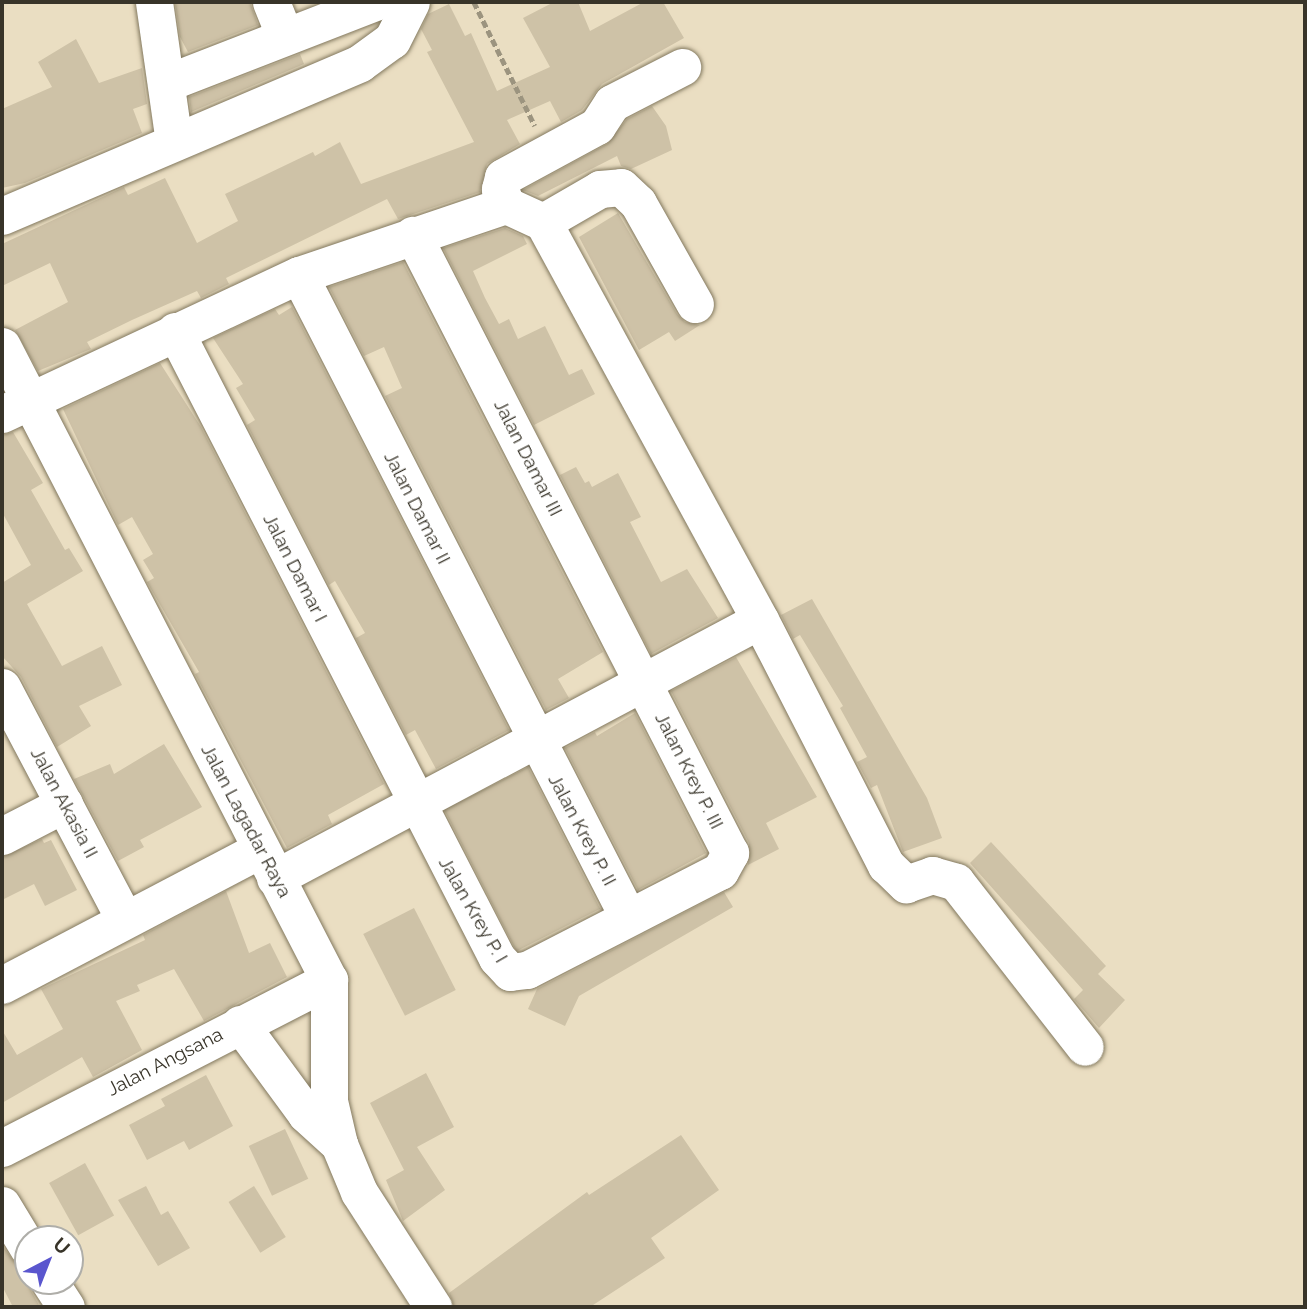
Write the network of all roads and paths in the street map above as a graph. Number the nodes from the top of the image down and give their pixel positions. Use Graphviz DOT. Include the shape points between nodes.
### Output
graph roads {
  1 [pos="154,2"];
  2 [pos="271,2"];
  3 [pos="375,2"];
  4 [pos="411,2"];
  5 [pos="474,2"];
  6 [pos="284,35"];
  7 [pos="682,67"];
  8 [pos="169,82"];
  9 [pos="174,142"];
  10 [pos="548,152"];
  11 [pos="506,205"];
  12 [pos="2,216"];
  13 [pos="543,222"];
  14 [pos="413,236"];
  15 [pos="299,275"];
  16 [pos="695,304"];
  17 [pos="175,331"];
  18 [pos="2,346"];
  19 [pos="16,407"];
  20 [pos="760,620"];
  21 [pos="642,680"];
  22 [pos="3,693"];
  23 [pos="535,742"];
  24 [pos="64,804"];
  25 [pos="416,806"];
  26 [pos="2,836"];
  27 [pos="267,864"];
  28 [pos="628,918"];
  29 [pos="125,920"];
  30 [pos="329,980"];
  31 [pos="2,985"];
  32 [pos="240,1024"];
  33 [pos="1085,1046"];
  34 [pos="339,1144"];
  35 [pos="2,1148"];
  36 [pos="432,1307"];
  1 -- 8 [label="street"];
  2 -- 6 [label="street"];
  3 -- 6 [label="street"];
  4 -- 9 [label="street" via="392,40 360,63"];
  5 -- 10 [label="path"];
  6 -- 8 [label="street"];
  7 -- 10 [label="street" via="612,103 597,126"];
  8 -- 9 [label="street"];
  9 -- 12 [label="street"];
  10 -- 11 [label="street" via="503,177 500,189"];
  11 -- 13 [label="street"];
  11 -- 14 [label="street"];
  13 -- 16 [label="street" via="600,189 621,187 638,203"];
  13 -- 20 [label="street"];
  14 -- 15 [label="street"];
  14 -- 21 [label="street, Jalan Damar III"];
  15 -- 17 [label="street"];
  15 -- 23 [label="street, Jalan Damar II"];
  17 -- 19 [label="street"];
  17 -- 25 [label="street, Jalan Damar I"];
  18 -- 19 [label="street, Jalan Lagadar Raya"];
  19 -- 27 [label="street, Jalan Lagadar Raya"];
  20 -- 21 [label="street"];
  20 -- 33 [label="street" via="892,874 906,884 942,874 956,882"];
  21 -- 23 [label="street"];
  21 -- 28 [label="street, Jalan Krey P. III" via="730,853 728,863"];
  22 -- 24 [label="street, Jalan Akasia II"];
  23 -- 25 [label="street"];
  23 -- 28 [label="street, Jalan Krey P. II"];
  24 -- 26 [label="street"];
  24 -- 29 [label="street, Jalan Akasia II"];
  25 -- 27 [label="street"];
  25 -- 28 [label="street, Jalan Krey P. I" via="496,958 510,972 527,970"];
  27 -- 29 [label="street"];
  27 -- 30 [label="street, Jalan Lagadar Raya"];
  29 -- 31 [label="street"];
  30 -- 32 [label="street, Jalan Angsana"];
  30 -- 34 [label="street, Jalan Lagadar Raya" via="329,1101"];
  32 -- 34 [label="street" via="306,1114"];
  32 -- 35 [label="street, Jalan Angsana"];
  34 -- 36 [label="street, Jalan Lagadar Raya" via="359,1192"];
}
